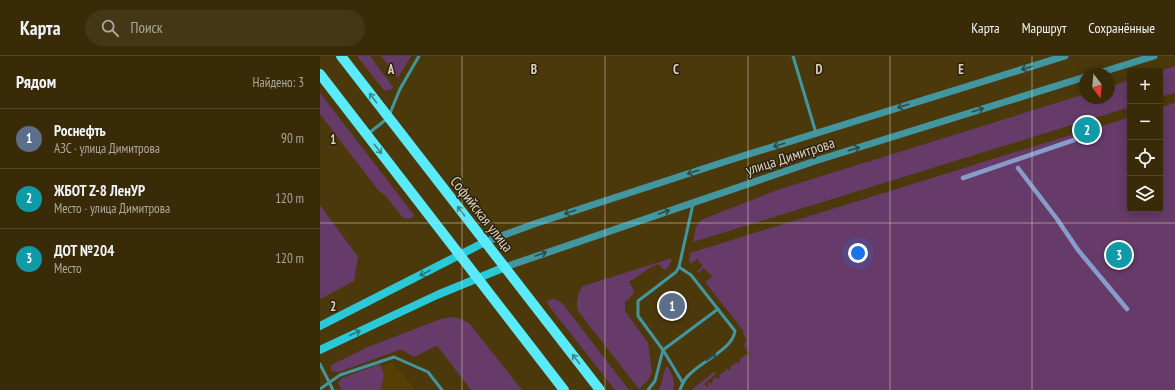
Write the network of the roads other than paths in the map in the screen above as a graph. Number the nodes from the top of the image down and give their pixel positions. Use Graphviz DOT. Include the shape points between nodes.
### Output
graph roads {
  1 [pos="341,56"];
  2 [pos="419,56"];
  3 [pos="793,56"];
  4 [pos="1065,56"];
  5 [pos="1154,56"];
  6 [pos="1115,68"];
  7 [pos="320,74"];
  8 [pos="1079,79"];
  9 [pos="388,118"];
  10 [pos="816,133"];
  11 [pos="367,134"];
  12 [pos="694,202"];
  13 [pos="485,242"];
  14 [pos="460,255"];
  15 [pos="504,267"];
  16 [pos="679,267"];
  17 [pos="478,278"];
  18 [pos="718,309"];
  19 [pos="320,326"];
  20 [pos="320,350"];
  21 [pos="663,350"];
  22 [pos="320,364"];
  23 [pos="329,382"];
  24 [pos="683,383"];
  25 [pos="320,390"];
  26 [pos="333,390"];
  27 [pos="442,390"];
  28 [pos="564,390"];
  29 [pos="600,390"];
  30 [pos="648,390"];
  31 [pos="680,390"];
  9 -- 1 [label="main road, Софийская улица, one-way"];
  2 -- 9 [label="lane" via="400,89"];
  3 -- 10 [label="lane"];
  4 -- 10 [label="street, улица Димитрова, one-way"];
  5 -- 6 [label="street"];
  7 -- 11 [label="main road"];
  12 -- 8 [label="street, улица Димитрова, one-way" via="815,161"];
  9 -- 11 [label="lane"];
  13 -- 9 [label="main road, Софийская улица, one-way"];
  10 -- 13 [label="street, улица Димитрова, one-way"];
  11 -- 14 [label="main road, one-way"];
  15 -- 12 [label="street, улица Димитрова, one-way"];
  12 -- 16 [label="lane"];
  13 -- 14 [label="main road"];
  13 -- 15 [label="main road, Софийская улица"];
  14 -- 17 [label="main road"];
  14 -- 19 [label="main road, one-way"];
  15 -- 17 [label="main road"];
  29 -- 15 [label="main road, Софийская улица, one-way"];
  16 -- 18 [label="lane" via="691,275"];
  16 -- 21 [label="lane" via="638,301 638,316"];
  20 -- 17 [label="main road, one-way"];
  17 -- 28 [label="main road"];
  18 -- 21 [label="lane"];
  24 -- 18 [label="lane, one-way" via="690,374 734,338 735,331"];
  21 -- 24 [label="lane"];
  21 -- 30 [label="lane" via="655,381"];
  22 -- 23 [label="lane"];
  23 -- 25 [label="lane"];
  23 -- 26 [label="lane"];
  23 -- 27 [label="lane" via="340,375 394,357 428,372"];
  24 -- 31 [label="lane"];
}
